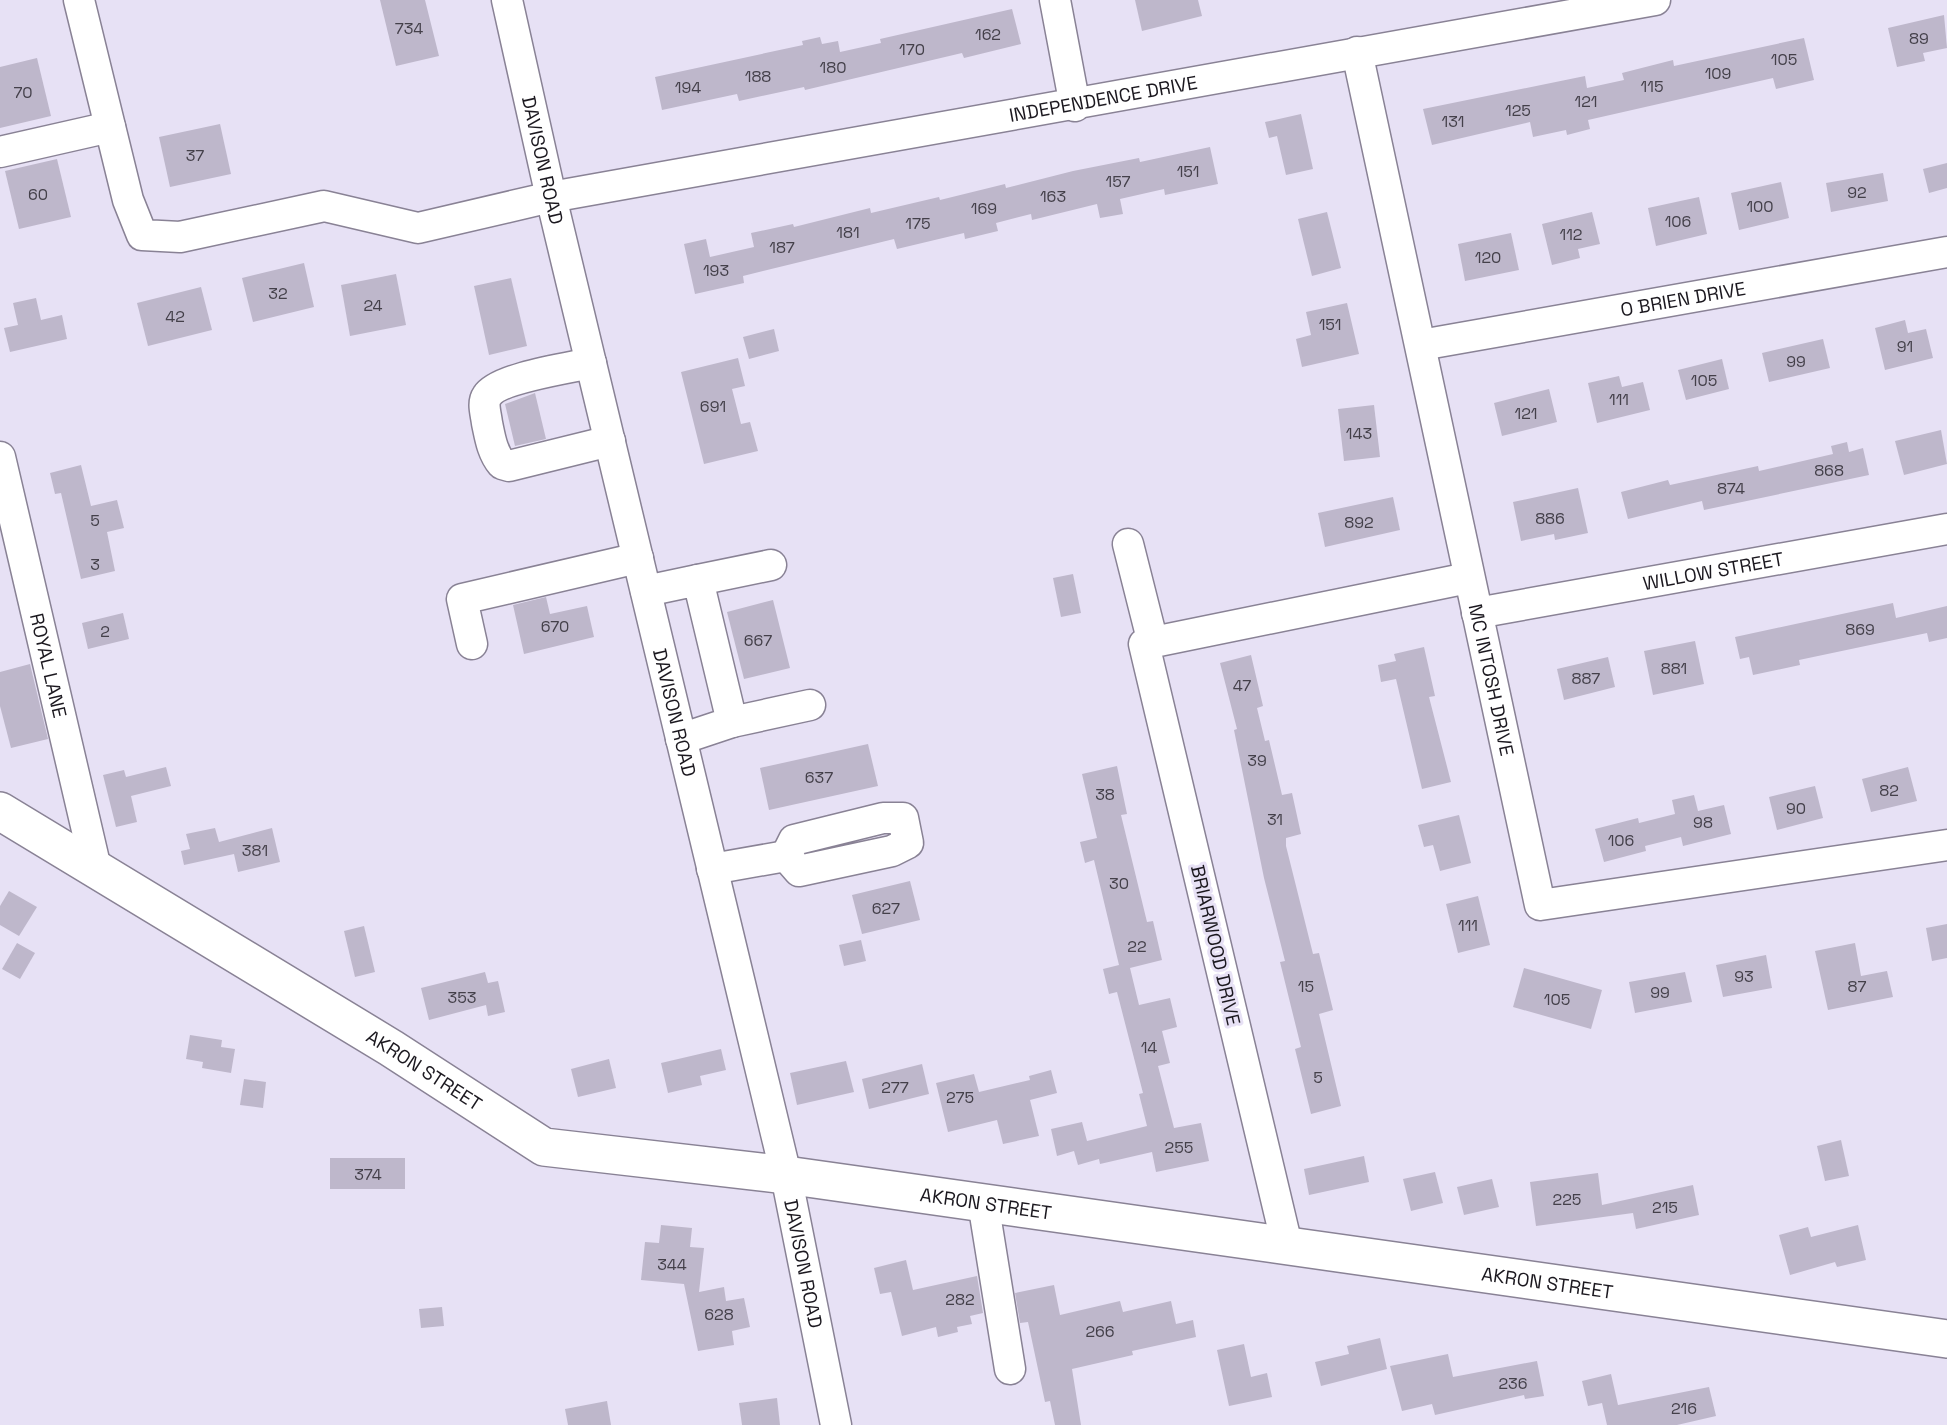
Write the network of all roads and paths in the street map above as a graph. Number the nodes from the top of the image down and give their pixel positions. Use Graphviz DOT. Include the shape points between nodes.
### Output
graph roads {
  1 [pos="79,0"];
  2 [pos="508,0"];
  3 [pos="1055,0"];
  4 [pos="1655,0"];
  5 [pos="1357,52"];
  6 [pos="1075,106"];
  7 [pos="110,127"];
  8 [pos="0,152"];
  9 [pos="551,197"];
  10 [pos="1947,252"];
  11 [pos="1420,345"];
  12 [pos="591,362"];
  13 [pos="610,441"];
  14 [pos="0,457"];
  15 [pos="1947,529"];
  16 [pos="1128,544"];
  17 [pos="638,558"];
  18 [pos="772,565"];
  19 [pos="1468,578"];
  20 [pos="698,580"];
  21 [pos="646,591"];
  22 [pos="1478,614"];
  23 [pos="472,644"];
  24 [pos="1148,644"];
  25 [pos="810,705"];
  26 [pos="732,722"];
  27 [pos="681,739"];
  28 [pos="0,811"];
  29 [pos="1947,845"];
  30 [pos="786,856"];
  31 [pos="712,869"];
  32 [pos="97,873"];
  33 [pos="786,1175"];
  34 [pos="983,1202"];
  35 [pos="1287,1245"];
  36 [pos="1947,1339"];
  37 [pos="1010,1369"];
  38 [pos="836,1425"];
  1 -- 7 [label="street"];
  2 -- 9 [label="street, DAVISON ROAD"];
  3 -- 6 [label="street"];
  4 -- 5 [label="street, INDEPENDENCE DRIVE"];
  5 -- 6 [label="street, INDEPENDENCE DRIVE"];
  5 -- 11 [label="street, MC INTOSH DRIVE"];
  6 -- 9 [label="street, INDEPENDENCE DRIVE"];
  7 -- 8 [label="street"];
  7 -- 9 [label="street, INDEPENDENCE DRIVE" via="142,235 180,237 324,206 418,228"];
  9 -- 12 [label="street, DAVISON ROAD"];
  10 -- 11 [label="street, O BRIEN DRIVE"];
  11 -- 19 [label="street, MC INTOSH DRIVE"];
  12 -- 13 [label="street, DAVISON ROAD"];
  12 -- 13 [label="street" via="509,382 489,392 485,399 491,439 497,458 509,466"];
  13 -- 17 [label="street, DAVISON ROAD"];
  14 -- 32 [label="street, ROYAL LANE"];
  15 -- 22 [label="street, WILLOW STREET"];
  16 -- 24 [label="street, BRIARWOOD DRIVE"];
  17 -- 21 [label="street, DAVISON ROAD"];
  17 -- 23 [label="street" via="462,599"];
  18 -- 20 [label="street"];
  19 -- 22 [label="street, MC INTOSH DRIVE"];
  19 -- 24 [label="street"];
  20 -- 21 [label="street"];
  20 -- 26 [label="street"];
  21 -- 27 [label="street, DAVISON ROAD"];
  22 -- 29 [label="street, MC INTOSH DRIVE" via="1539,905"];
  24 -- 35 [label="street, BRIARWOOD DRIVE"];
  25 -- 26 [label="street"];
  26 -- 27 [label="street"];
  27 -- 31 [label="street, DAVISON ROAD"];
  28 -- 32 [label="main road, AKRON STREET"];
  30 -- 31 [label="street"];
  31 -- 33 [label="street, DAVISON ROAD"];
  32 -- 33 [label="main road, AKRON STREET" via="391,1048 544,1147"];
  33 -- 34 [label="main road, AKRON STREET"];
  33 -- 38 [label="street, DAVISON ROAD"];
  34 -- 35 [label="main road, AKRON STREET"];
  34 -- 37 [label="street"];
  35 -- 36 [label="main road, AKRON STREET"];
}
